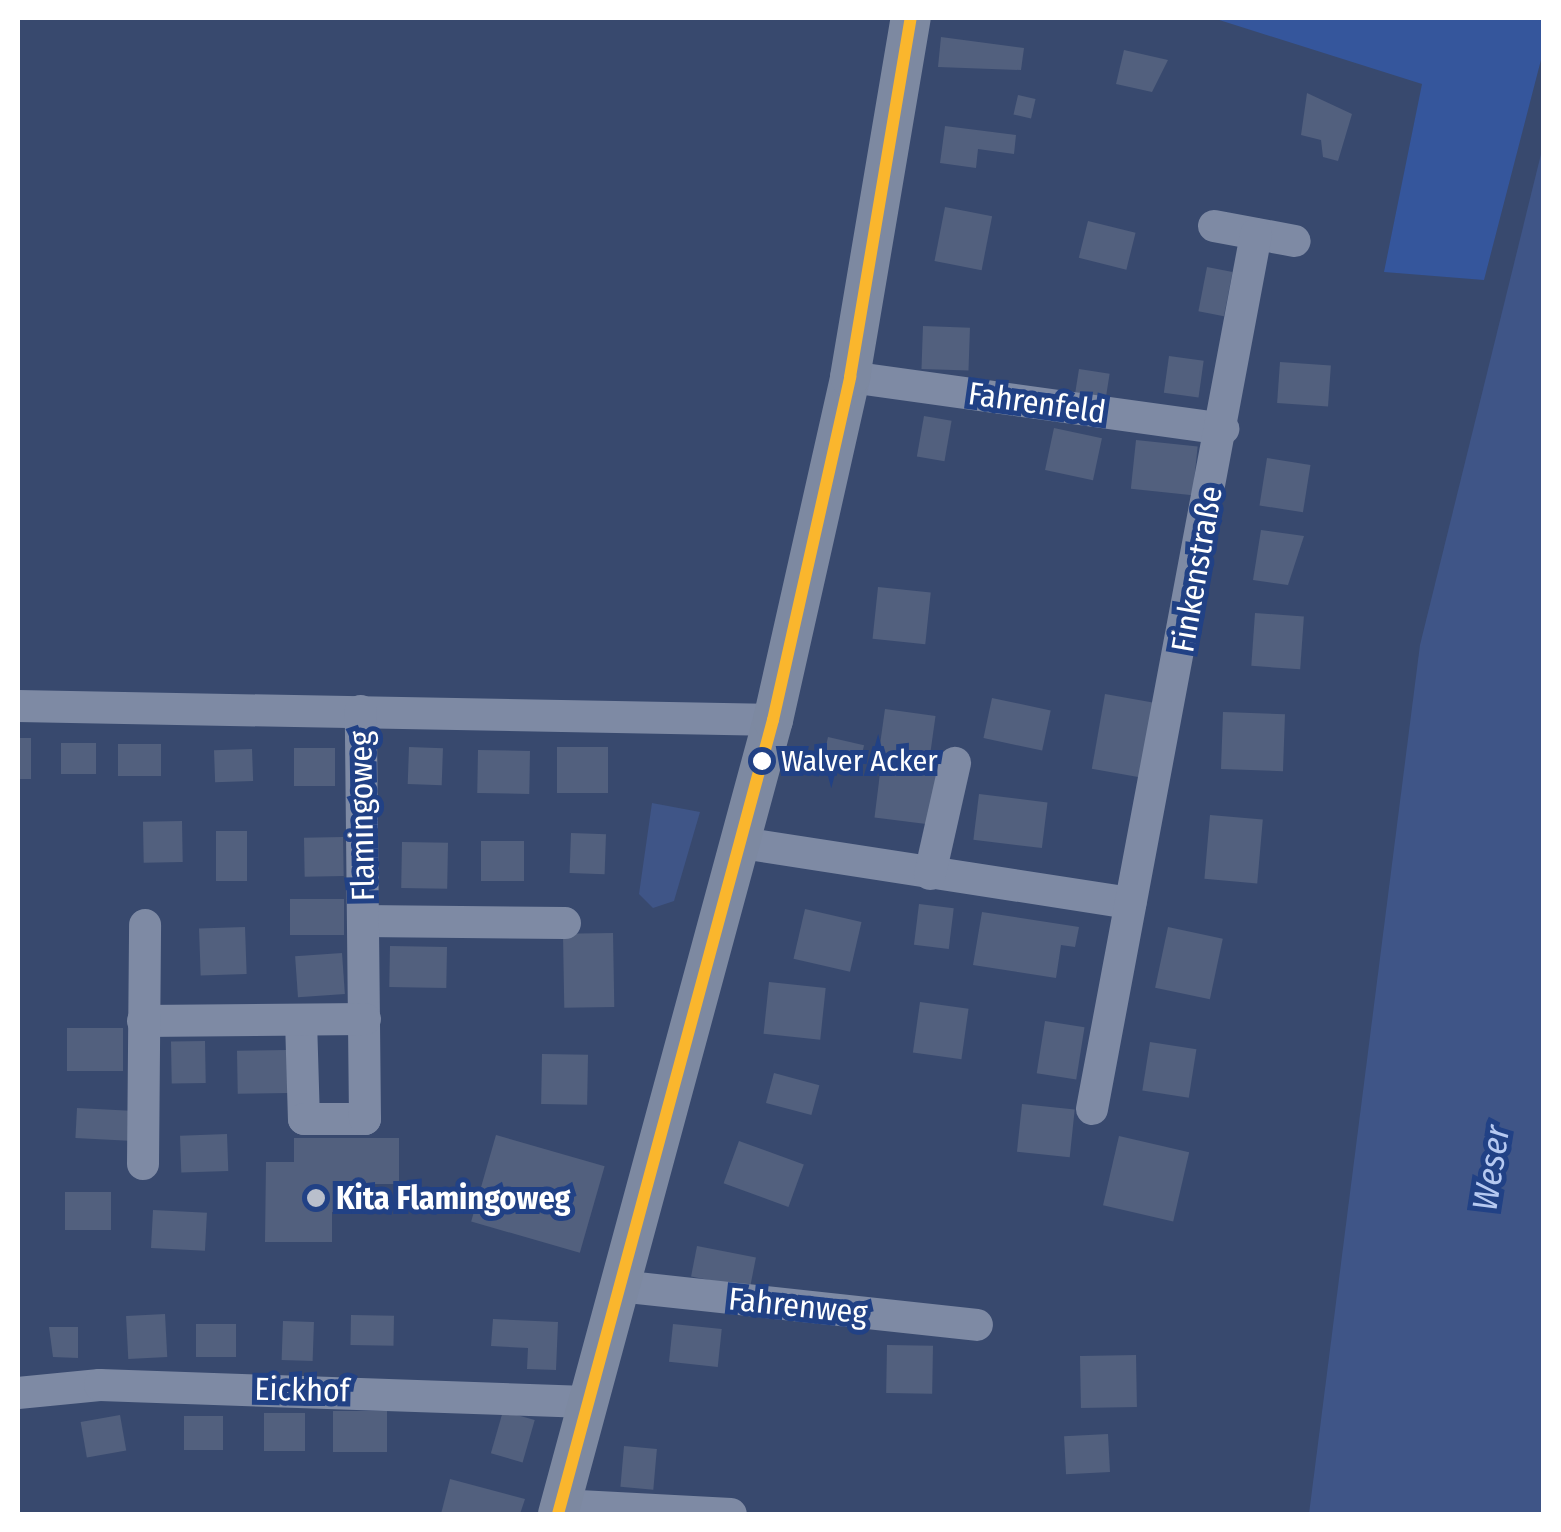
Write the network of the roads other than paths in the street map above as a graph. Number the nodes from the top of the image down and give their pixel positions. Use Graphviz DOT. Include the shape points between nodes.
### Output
graph roads {
  1 [pos="911,18"];
  2 [pos="1214,226"];
  3 [pos="1256,234"];
  4 [pos="1295,241"];
  5 [pos="850,377"];
  6 [pos="1223,429"];
  7 [pos="18,706"];
  8 [pos="361,711"];
  9 [pos="773,720"];
  10 [pos="955,763"];
  11 [pos="742,843"];
  12 [pos="930,874"];
  13 [pos="1130,902"];
  14 [pos="362,921"];
  15 [pos="565,923"];
  16 [pos="145,925"];
  17 [pos="365,1019"];
  18 [pos="301,1020"];
  19 [pos="143,1022"];
  20 [pos="1092,1109"];
  21 [pos="143,1164"];
  22 [pos="620,1286"];
  23 [pos="977,1325"];
  24 [pos="18,1392"];
  25 [pos="587,1402"];
  26 [pos="559,1510"];
  27 [pos="730,1514"];
  1 -- 5 [label="main road"];
  2 -- 3 [label="street"];
  3 -- 4 [label="street"];
  3 -- 6 [label="street, Finkenstraße"];
  5 -- 6 [label="street, Fahrenfeld"];
  5 -- 9 [label="main road"];
  6 -- 13 [label="street, Finkenstraße"];
  7 -- 8 [label="street"];
  8 -- 9 [label="street"];
  8 -- 14 [label="street, Flamingoweg"];
  9 -- 11 [label="main road"];
  10 -- 12 [label="street"];
  11 -- 12 [label="street"];
  11 -- 22 [label="main road"];
  12 -- 13 [label="street"];
  13 -- 20 [label="street, Finkenstraße"];
  14 -- 15 [label="street, Flamingoweg"];
  14 -- 17 [label="street, Flamingoweg"];
  16 -- 19 [label="street"];
  17 -- 18 [label="street"];
  17 -- 18 [label="street, Flamingoweg" via="364,1120 304,1119"];
  18 -- 19 [label="street"];
  19 -- 21 [label="street"];
  22 -- 23 [label="street, Fahrenweg"];
  22 -- 25 [label="main road"];
  24 -- 25 [label="street, Eickhof" via="100,1385"];
  25 -- 26 [label="main road"];
  26 -- 27 [label="street"];
}
